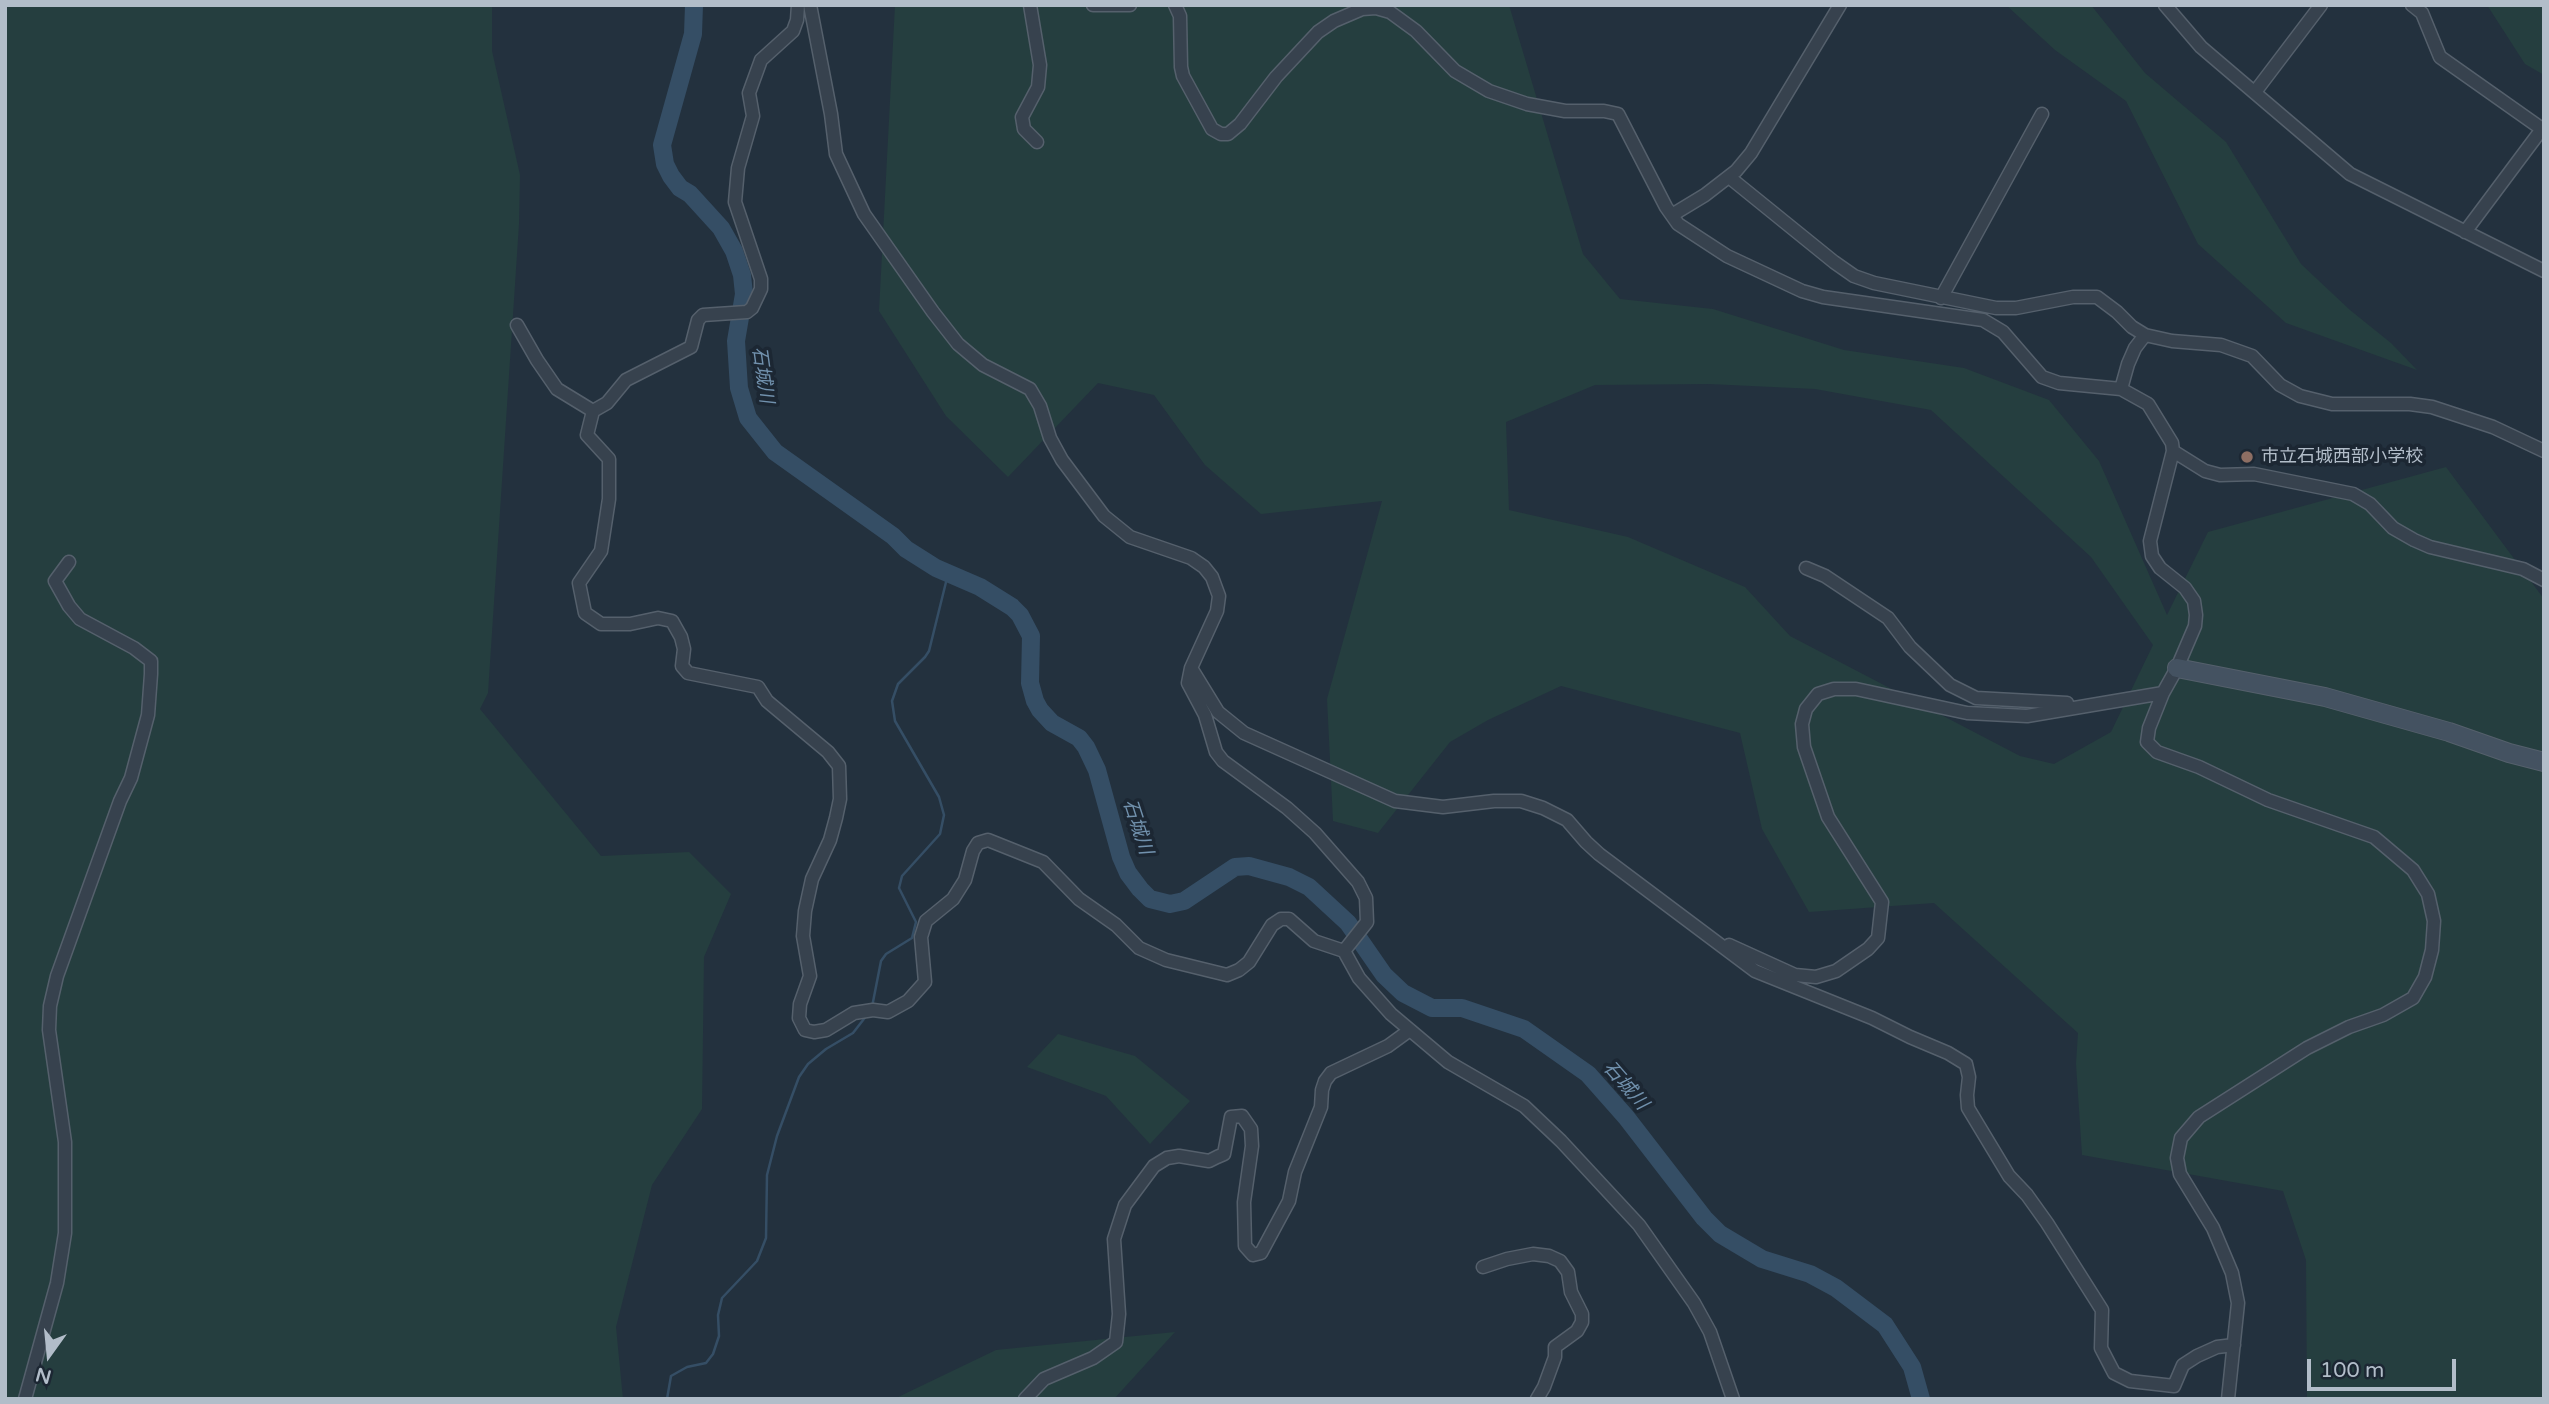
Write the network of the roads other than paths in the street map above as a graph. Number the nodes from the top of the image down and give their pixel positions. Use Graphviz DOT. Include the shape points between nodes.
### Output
graph roads {
  1 [pos="798,5"];
  2 [pos="810,5"];
  3 [pos="1030,5"];
  4 [pos="1093,5"];
  5 [pos="1130,5"];
  6 [pos="1175,5"];
  7 [pos="1840,5"];
  8 [pos="2165,5"];
  9 [pos="2321,5"];
  10 [pos="2412,5"];
  11 [pos="2255,92"];
  12 [pos="2042,114"];
  13 [pos="1037,142"];
  14 [pos="1729,177"];
  15 [pos="1672,215"];
  16 [pos="2465,232"];
  17 [pos="2544,271"];
  18 [pos="1941,298"];
  19 [pos="517,325"];
  20 [pos="2145,335"];
  21 [pos="2121,389"];
  22 [pos="593,411"];
  23 [pos="2173,450"];
  24 [pos="2544,451"];
  25 [pos="69,562"];
  26 [pos="1805,568"];
  27 [pos="2544,580"];
  28 [pos="1191,668"];
  29 [pos="2177,668"];
  30 [pos="2163,693"];
  31 [pos="2085,705"];
  32 [pos="2544,762"];
  33 [pos="1709,936"];
  34 [pos="1345,950"];
  35 [pos="1410,1030"];
  36 [pos="1483,1267"];
  37 [pos="2234,1345"];
  38 [pos="25,1399"];
  39 [pos="1026,1399"];
  40 [pos="1537,1399"];
  41 [pos="1733,1399"];
  42 [pos="2228,1399"];
  1 -- 22 [label="street" via="793,31 761,60 755,75 749,93 753,116 738,168 735,202 761,279 757,300 747,312 703,315 691,347 626,380 607,403"];
  2 -- 28 [label="street" via="836,154 864,214 918,292 958,344 983,365 1030,389 1062,460 1104,516 1130,537 1191,558 1212,577 1219,596 1217,611"];
  3 -- 13 [label="street" via="1040,65 1038,87 1022,117 1024,129"];
  4 -- 5 [label="street"];
  6 -- 15 [label="street" via="1180,16 1183,76 1212,128 1221,134 1240,124 1318,32 1351,12 1376,8 1399,17 1455,71 1489,91 1565,111 1618,114"];
  7 -- 14 [label="street" via="1751,153"];
  8 -- 11 [label="street" via="2201,47"];
  9 -- 11 [label="street"];
  10 -- 16 [label="street" via="2422,13 2440,57 2542,129"];
  11 -- 16 [label="street" via="2350,174"];
  12 -- 18 [label="street"];
  14 -- 15 [label="street"];
  14 -- 18 [label="street" via="1854,276"];
  15 -- 21 [label="street" via="1678,224 1727,256 1802,291 1983,320 2003,332 2042,377"];
  16 -- 17 [label="street"];
  18 -- 20 [label="street" via="2017,308 2097,297"];
  19 -- 22 [label="street" via="557,389"];
  20 -- 21 [label="street" via="2127,364"];
  20 -- 24 [label="street" via="2221,345 2252,355 2280,385 2300,396 2332,404 2432,407 2493,427"];
  21 -- 23 [label="street" via="2148,404"];
  22 -- 34 [label="street" via="587,435 609,458 609,499 601,551 579,583 585,614 601,624 658,618 672,621 681,637 682,666 688,673 758,687 767,701 839,766 836,818 812,879 805,912 803,936 810,976 799,1018 805,1030 826,1030 854,1013 888,1013 908,1001 925,982 921,937 926,921 954,900 973,851 988,840 1043,862 1079,899 1139,948 1166,960 1227,975 1249,962 1272,925 1281,919 1289,919 1314,941"];
  23 -- 27 [label="street" via="2205,471 2220,475 2254,474 2353,494 2414,540 2523,569"];
  23 -- 29 [label="street" via="2150,541 2160,568 2194,601 2195,626"];
  25 -- 38 [label="street" via="55,581 69,606 80,619 151,661 151,674 148,715 131,778 50,1006 49,1030 65,1142 65,1233 57,1283"];
  26 -- 31 [label="street" via="1888,618 1910,647 1950,685 1976,698"];
  28 -- 33 [label="street" via="1219,712 1244,733 1395,801 1443,807 1521,801 1567,820 1600,854"];
  28 -- 34 [label="street" via="1188,683 1205,715 1216,752 1315,833 1366,898 1367,922"];
  29 -- 30 [label="street"];
  29 -- 32 [label="street" via="2325,697"];
  30 -- 31 [label="street"];
  30 -- 37 [label="street" via="2147,742 2157,752 2268,800 2374,837 2413,870 2428,894 2434,920 2425,977 2413,998 2307,1048 2199,1117 2181,1138 2180,1174 2213,1228 2232,1273 2238,1303"];
  31 -- 33 [label="street" via="2027,716 1967,713 1856,689 1818,694 1806,709 1802,724 1804,747 1828,817 1882,902 1878,938 1836,971 1816,977 1795,975"];
  33 -- 37 [label="street" via="1755,971 1872,1018 1966,1064 1968,1108 2102,1310 2101,1348 2113,1373 2130,1381 2174,1386 2183,1365 2217,1347"];
  34 -- 35 [label="street" via="1360,978"];
  35 -- 39 [label="street" via="1388,1046 1331,1073 1325,1081 1321,1107 1295,1172 1289,1201 1261,1253 1253,1255 1245,1246 1244,1202 1252,1146 1251,1129 1242,1116 1231,1117 1224,1154 1209,1161 1167,1157 1154,1166 1125,1205 1114,1239 1119,1314 1116,1342 1093,1358 1044,1379"];
  35 -- 41 [label="street" via="1448,1062 1524,1106 1639,1225 1710,1332"];
  36 -- 40 [label="street" via="1533,1254 1560,1261 1568,1272 1582,1322 1555,1347 1552,1367"];
  37 -- 42 [label="street"];
}
